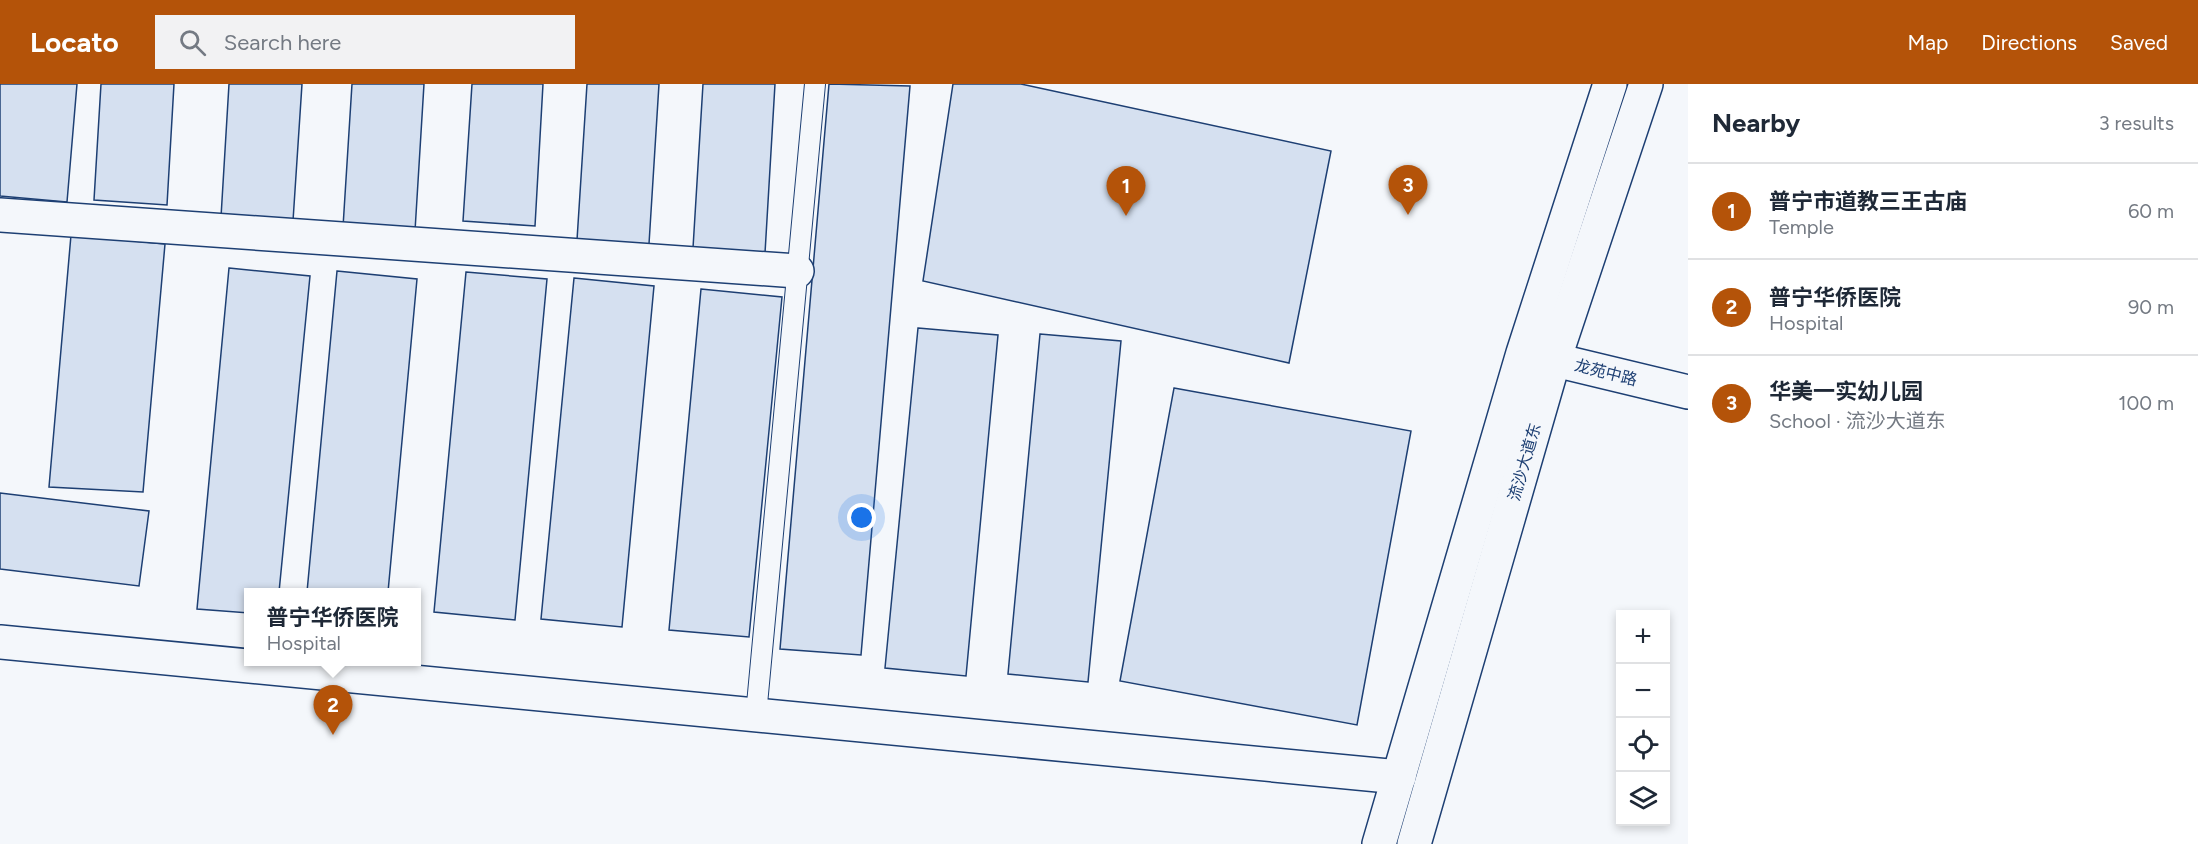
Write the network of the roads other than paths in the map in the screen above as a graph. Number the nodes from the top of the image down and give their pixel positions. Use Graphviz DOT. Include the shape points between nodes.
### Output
graph roads {
  1 [pos="814,84"];
  2 [pos="1610,84"];
  3 [pos="1646,84"];
  4 [pos="0,215"];
  5 [pos="797,271"];
  6 [pos="1538,356"];
  7 [pos="1688,392"];
  8 [pos="0,642"];
  9 [pos="244,666"];
  10 [pos="245,666"];
  11 [pos="756,716"];
  12 [pos="1399,777"];
  13 [pos="1379,844"];
  14 [pos="1414,844"];
  1 -- 5 [label="lane"];
  2 -- 6 [label="street, 流沙大道东"];
  3 -- 6 [label="street, 流沙大道东"];
  4 -- 5 [label="street"];
  5 -- 11 [label="lane"];
  6 -- 7 [label="street, 龙苑中路"];
  6 -- 12 [label="street, 流沙大道东"];
  6 -- 14 [label="street, 流沙大道东"];
  8 -- 9 [label="street"];
  10 -- 11 [label="street"];
  11 -- 12 [label="street"];
  12 -- 13 [label="street, 流沙大道东"];
}
